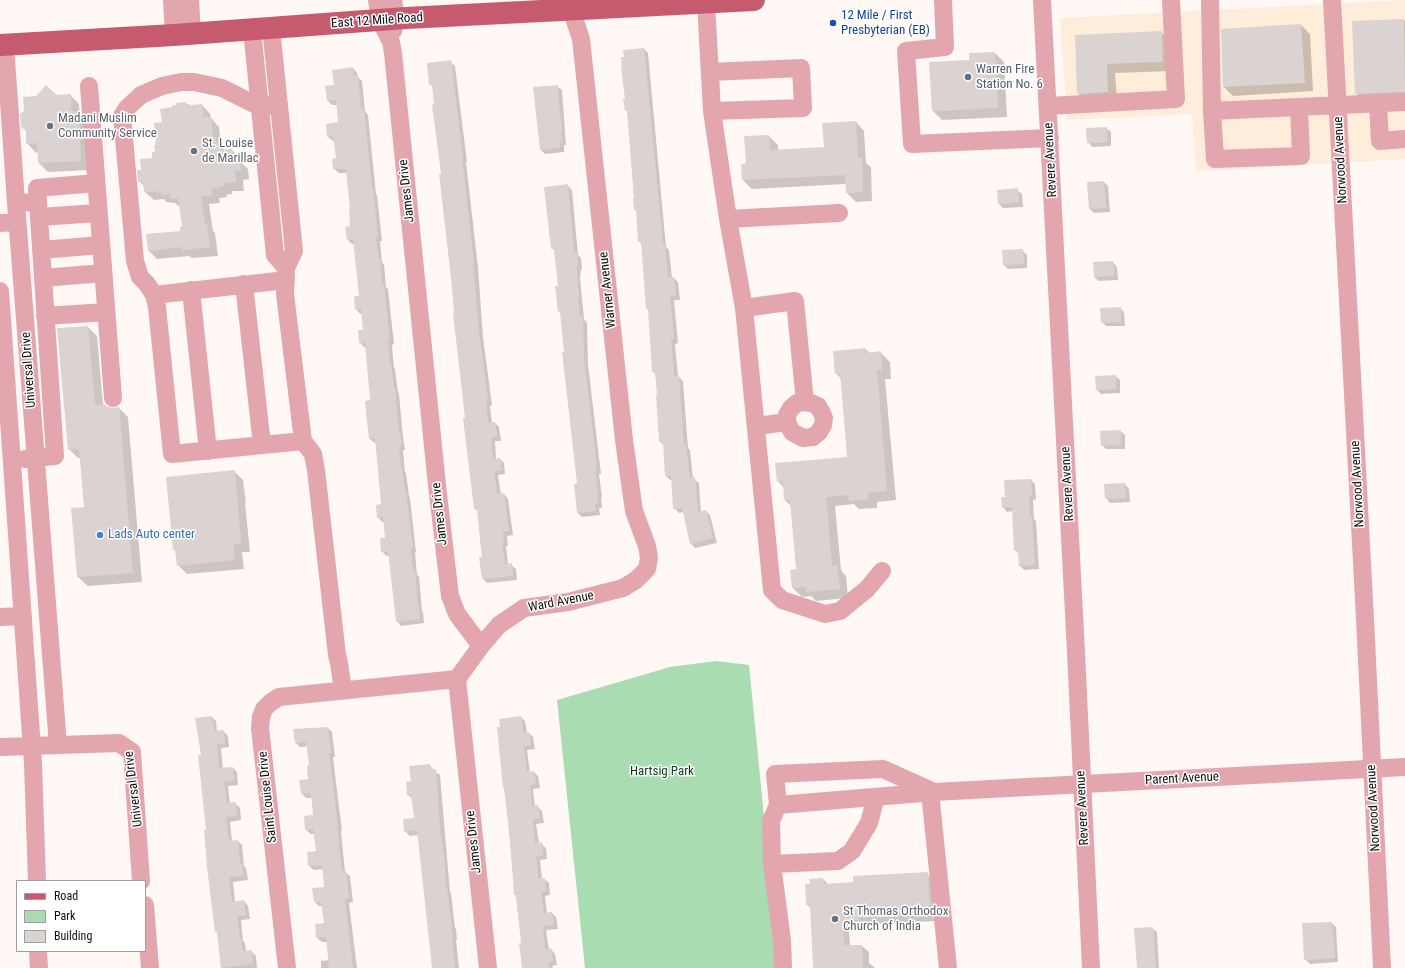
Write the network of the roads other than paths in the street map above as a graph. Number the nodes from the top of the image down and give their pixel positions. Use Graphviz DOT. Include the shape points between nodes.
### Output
graph roads {
  1 [pos="172,0"];
  2 [pos="190,0"];
  3 [pos="754,0"];
  4 [pos="943,0"];
  5 [pos="1042,0"];
  6 [pos="1171,0"];
  7 [pos="1210,0"];
  8 [pos="1332,0"];
  9 [pos="706,3"];
  10 [pos="569,5"];
  11 [pos="386,10"];
  12 [pos="261,29"];
  13 [pos="183,35"];
  14 [pos="3,44"];
  15 [pos="710,72"];
  16 [pos="89,86"];
  17 [pos="1405,102"];
  18 [pos="279,104"];
  19 [pos="1378,104"];
  20 [pos="1048,106"];
  21 [pos="1338,106"];
  22 [pos="260,107"];
  23 [pos="1299,108"];
  24 [pos="712,111"];
  25 [pos="1212,111"];
  26 [pos="1050,138"];
  27 [pos="1405,139"];
  28 [pos="96,184"];
  29 [pos="16,203"];
  30 [pos="38,210"];
  31 [pos="98,213"];
  32 [pos="839,213"];
  33 [pos="728,219"];
  34 [pos="9,223"];
  35 [pos="101,245"];
  36 [pos="41,250"];
  37 [pos="103,273"];
  38 [pos="286,274"];
  39 [pos="43,278"];
  40 [pos="23,283"];
  41 [pos="244,284"];
  42 [pos="0,285"];
  43 [pos="191,290"];
  44 [pos="0,291"];
  45 [pos="154,294"];
  46 [pos="744,308"];
  47 [pos="106,312"];
  48 [pos="1,314"];
  49 [pos="45,316"];
  50 [pos="3,377"];
  51 [pos="113,398"];
  52 [pos="805,402"];
  53 [pos="787,422"];
  54 [pos="756,426"];
  55 [pos="303,441"];
  56 [pos="262,445"];
  57 [pos="208,451"];
  58 [pos="36,458"];
  59 [pos="12,460"];
  60 [pos="647,569"];
  61 [pos="882,571"];
  62 [pos="45,578"];
  63 [pos="20,580"];
  64 [pos="23,616"];
  65 [pos="0,617"];
  66 [pos="481,646"];
  67 [pos="457,679"];
  68 [pos="343,690"];
  69 [pos="58,745"];
  70 [pos="32,746"];
  71 [pos="0,748"];
  72 [pos="1405,767"];
  73 [pos="1372,769"];
  74 [pos="1082,785"];
  75 [pos="932,792"];
  76 [pos="876,797"];
  77 [pos="778,806"];
  78 [pos="772,864"];
  79 [pos="36,880"];
  80 [pos="142,880"];
  81 [pos="146,922"];
  82 [pos="146,938"];
  83 [pos="38,952"];
  84 [pos="39,968"];
  85 [pos="149,968"];
  86 [pos="287,968"];
  87 [pos="488,968"];
  88 [pos="783,968"];
  89 [pos="948,968"];
  90 [pos="1091,968"];
  91 [pos="1382,968"];
  1 -- 13 [label="street"];
  2 -- 13 [label="street"];
  3 -- 9 [label="main road, East 12 Mile Road"];
  4 -- 26 [label="street" via="945,47 906,51 912,144"];
  5 -- 20 [label="street, Revere Avenue"];
  6 -- 20 [label="street" via="1176,99"];
  7 -- 25 [label="street"];
  8 -- 21 [label="street, Norwood Avenue"];
  9 -- 10 [label="main road, East 12 Mile Road"];
  9 -- 15 [label="street"];
  10 -- 11 [label="main road, East 12 Mile Road"];
  10 -- 60 [label="street, Warner Avenue" via="581,39 624,440 634,511 647,546"];
  11 -- 12 [label="main road, East 12 Mile Road"];
  11 -- 66 [label="street, James Drive" via="450,596 457,614"];
  12 -- 13 [label="main road, East 12 Mile Road"];
  12 -- 18 [label="street"];
  12 -- 22 [label="street"];
  13 -- 14 [label="main road, East 12 Mile Road"];
  14 -- 29 [label="street, Universal Drive"];
  15 -- 24 [label="street"];
  15 -- 24 [label="street" via="801,68 803,108"];
  16 -- 28 [label="street"];
  17 -- 19 [label="street"];
  18 -- 22 [label="street"];
  18 -- 38 [label="street" via="294,251"];
  19 -- 21 [label="street"];
  19 -- 27 [label="street" via="1380,141"];
  20 -- 26 [label="street, Revere Avenue"];
  21 -- 23 [label="street"];
  21 -- 73 [label="street, Norwood Avenue"];
  22 -- 38 [label="street" via="275,255"];
  22 -- 45 [label="street" via="222,88 181,82 162,86 141,95 122,116 135,261 140,277"];
  23 -- 25 [label="street"];
  23 -- 25 [label="street" via="1301,156 1215,159"];
  24 -- 33 [label="street"];
  26 -- 74 [label="street, Revere Avenue"];
  28 -- 30 [label="street" via="37,188"];
  28 -- 31 [label="street"];
  29 -- 30 [label="street"];
  29 -- 34 [label="street, Universal Drive"];
  30 -- 31 [label="street"];
  30 -- 36 [label="street"];
  31 -- 35 [label="street"];
  32 -- 33 [label="street"];
  33 -- 46 [label="street"];
  34 -- 40 [label="street, Universal Drive"];
  35 -- 36 [label="street"];
  35 -- 37 [label="street"];
  36 -- 39 [label="street"];
  37 -- 39 [label="street"];
  37 -- 47 [label="street"];
  38 -- 41 [label="street"];
  38 -- 55 [label="street" via="285,294"];
  39 -- 49 [label="street"];
  40 -- 42 [label="street"];
  40 -- 58 [label="street, Universal Drive"];
  41 -- 43 [label="street"];
  41 -- 56 [label="street"];
  43 -- 45 [label="street"];
  43 -- 57 [label="street"];
  44 -- 48 [label="street, Universal Drive"];
  45 -- 57 [label="street" via="172,454"];
  46 -- 52 [label="street" via="795,301"];
  46 -- 54 [label="street"];
  47 -- 49 [label="street"];
  47 -- 51 [label="street"];
  48 -- 50 [label="street, Universal Drive"];
  49 -- 58 [label="street" via="55,456"];
  50 -- 59 [label="street, Universal Drive"];
  52 -- 53 [label="street" via="797,403 791,408"];
  52 -- 53 [label="street" via="812,402 822,413 823,425 819,432 803,438 792,432"];
  53 -- 54 [label="street"];
  54 -- 61 [label="street" via="772,590 782,600 825,614 840,611 867,589"];
  55 -- 56 [label="street"];
  55 -- 68 [label="street" via="313,454 316,470"];
  56 -- 57 [label="street"];
  58 -- 59 [label="street"];
  58 -- 62 [label="street, Universal Drive"];
  59 -- 63 [label="street, Universal Drive"];
  60 -- 66 [label="street, Ward Avenue" via="623,588 568,602 524,608 499,625"];
  62 -- 63 [label="street"];
  62 -- 69 [label="street, Universal Drive"];
  63 -- 64 [label="street, Universal Drive"];
  64 -- 65 [label="street"];
  64 -- 70 [label="street, Universal Drive"];
  66 -- 67 [label="street"];
  67 -- 68 [label="street"];
  67 -- 87 [label="street, James Drive"];
  68 -- 86 [label="street, Saint Louise Drive" via="279,697 270,702 261,717"];
  69 -- 70 [label="street, Universal Drive"];
  69 -- 80 [label="street, Universal Drive" via="119,743 132,752"];
  70 -- 71 [label="street"];
  70 -- 79 [label="street"];
  72 -- 73 [label="street, Parent Avenue"];
  73 -- 74 [label="street, Parent Avenue"];
  73 -- 91 [label="street, Norwood Avenue"];
  74 -- 75 [label="street, Parent Avenue"];
  74 -- 90 [label="street, Revere Avenue"];
  75 -- 76 [label="street, Parent Avenue"];
  75 -- 77 [label="street" via="883,769 775,774"];
  75 -- 89 [label="street"];
  76 -- 77 [label="street, Parent Avenue"];
  76 -- 78 [label="street" via="868,823 852,851 838,861"];
  77 -- 78 [label="street" via="771,821"];
  78 -- 88 [label="street"];
  81 -- 85 [label="street"];
  82 -- 85 [label="street"];
  83 -- 84 [label="street"];
}
